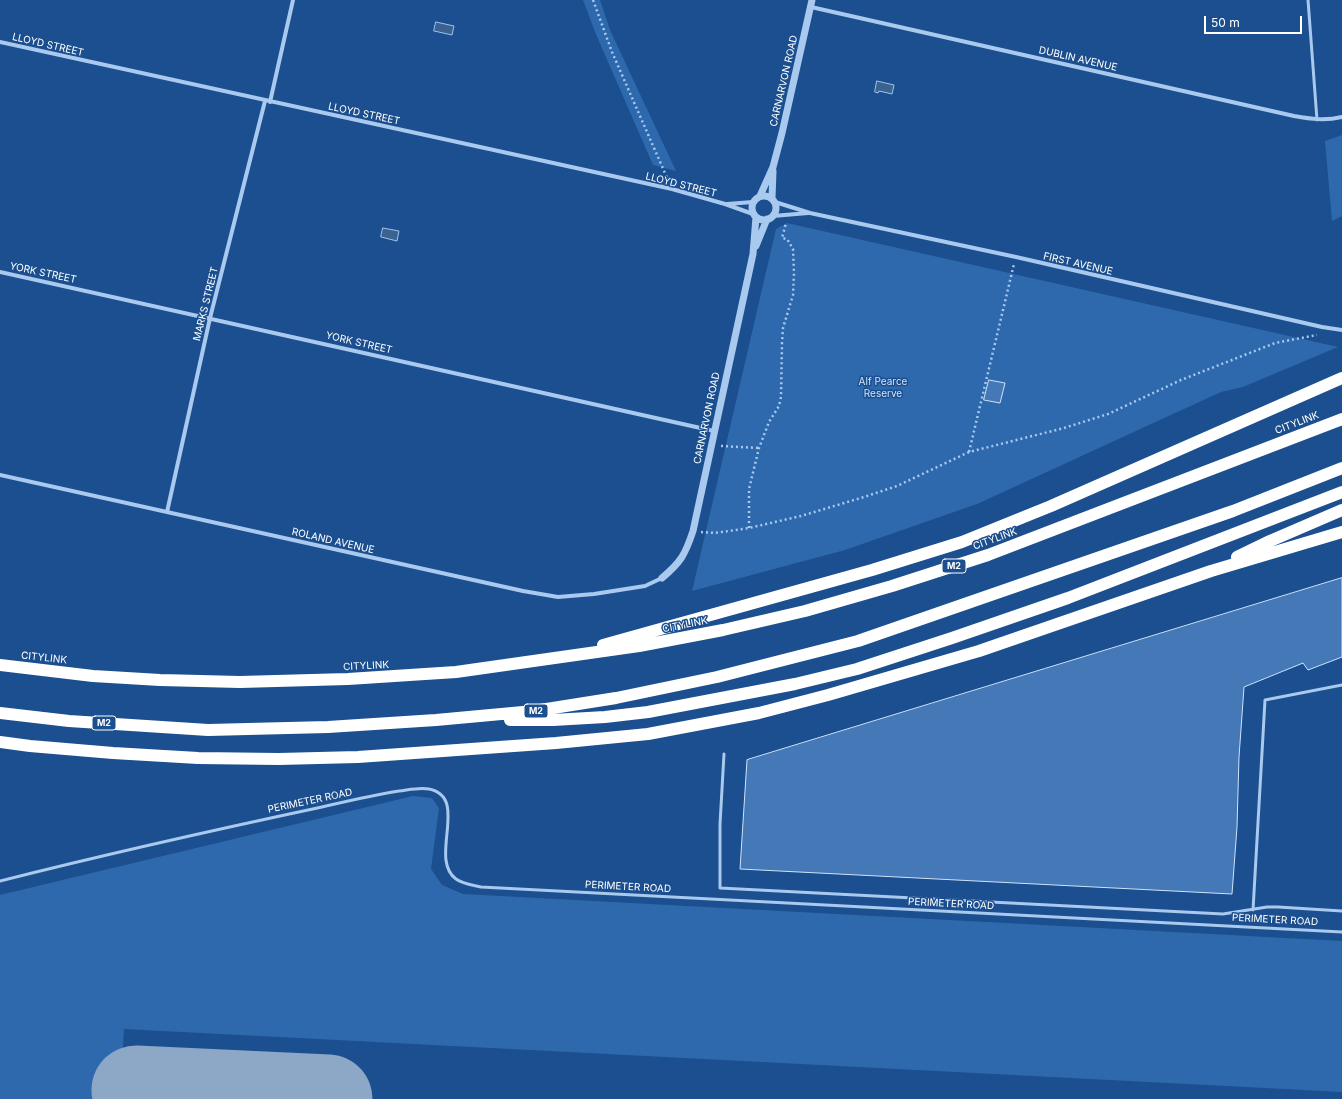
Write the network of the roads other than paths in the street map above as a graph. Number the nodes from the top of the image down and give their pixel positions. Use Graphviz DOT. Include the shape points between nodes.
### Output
graph roads {
  1 [pos="293,0"];
  2 [pos="1308,0"];
  3 [pos="812,3"];
  4 [pos="0,42"];
  5 [pos="265,101"];
  6 [pos="270,102"];
  7 [pos="1342,117"];
  8 [pos="1317,120"];
  9 [pos="773,167"];
  10 [pos="760,196"];
  11 [pos="773,200"];
  12 [pos="753,202"];
  13 [pos="725,204"];
  14 [pos="810,212"];
  15 [pos="755,216"];
  16 [pos="770,218"];
  17 [pos="753,254"];
  18 [pos="0,272"];
  19 [pos="210,318"];
  20 [pos="1342,330"];
  21 [pos="1342,378"];
  22 [pos="1342,419"];
  23 [pos="714,431"];
  24 [pos="1342,468"];
  25 [pos="0,475"];
  26 [pos="1342,492"];
  27 [pos="1342,510"];
  28 [pos="167,512"];
  29 [pos="1342,532"];
  30 [pos="1211,571"];
  31 [pos="662,578"];
  32 [pos="550,660"];
  33 [pos="0,665"];
  34 [pos="1342,685"];
  35 [pos="0,713"];
  36 [pos="436,720"];
  37 [pos="0,742"];
  38 [pos="724,754"];
  39 [pos="0,881"];
  40 [pos="1254,910"];
  41 [pos="1342,911"];
  42 [pos="1342,932"];
  1 -- 6 [label="street"];
  2 -- 8 [label="lane"];
  3 -- 8 [label="street, DUBLIN AVENUE" via="1286,115"];
  3 -- 9 [label="street, CARNARVON ROAD"];
  4 -- 5 [label="street, LLOYD STREET"];
  5 -- 6 [label="street, LLOYD STREET"];
  5 -- 19 [label="street, MARKS STREET"];
  6 -- 13 [label="street, LLOYD STREET" via="672,189"];
  7 -- 8 [label="street, DUBLIN AVENUE"];
  9 -- 10 [label="street, CARNARVON ROAD"];
  9 -- 11 [label="street, CARNARVON ROAD"];
  10 -- 11 [label="street" via="768,196"];
  10 -- 12 [label="street"];
  11 -- 14 [label="street, FIRST AVENUE"];
  11 -- 16 [label="street" via="776,210"];
  12 -- 13 [label="street, LLOYD STREET"];
  12 -- 15 [label="street" via="751,208"];
  13 -- 15 [label="street, LLOYD STREET"];
  14 -- 16 [label="street, FIRST AVENUE"];
  14 -- 20 [label="street, FIRST AVENUE"];
  15 -- 16 [label="street" via="763,220"];
  15 -- 17 [label="street, CARNARVON ROAD"];
  16 -- 17 [label="street, CARNARVON ROAD"];
  17 -- 23 [label="street, CARNARVON ROAD"];
  18 -- 19 [label="street, YORK STREET"];
  19 -- 23 [label="street, YORK STREET"];
  19 -- 28 [label="street, MARKS STREET"];
  21 -- 32 [label="highway" via="1051,506 962,542 872,570"];
  22 -- 32 [label="highway, CITYLINK / M2" via="988,555 892,586 805,611 723,630"];
  23 -- 31 [label="street, CARNARVON ROAD" via="686,550 676,566"];
  24 -- 36 [label="highway, M2" via="1232,510 858,641 717,677 616,698 534,711"];
  25 -- 28 [label="street, ROLAND AVENUE"];
  26 -- 36 [label="highway" via="1068,598 857,669 795,684 648,712 553,720"];
  27 -- 30 [label="highway" via="1270,540"];
  28 -- 31 [label="street, ROLAND AVENUE" via="558,597 629,589 645,586"];
  29 -- 30 [label="highway"];
  30 -- 37 [label="highway" via="979,651 828,695 752,714 648,734 358,757 279,759 113,753"];
  32 -- 33 [label="highway, CITYLINK / M2" via="456,672 240,682 93,676"];
  34 -- 40 [label="lane" via="1265,700"];
  35 -- 36 [label="highway, M2" via="69,721 208,730 328,727"];
  38 -- 40 [label="lane" via="720,888 1223,914"];
  39 -- 42 [label="lane, PERIMETER ROAD" via="347,801 429,788 442,796 447,803 445,856 449,872 464,883 481,887"];
  40 -- 41 [label="lane" via="1278,907"];
}
